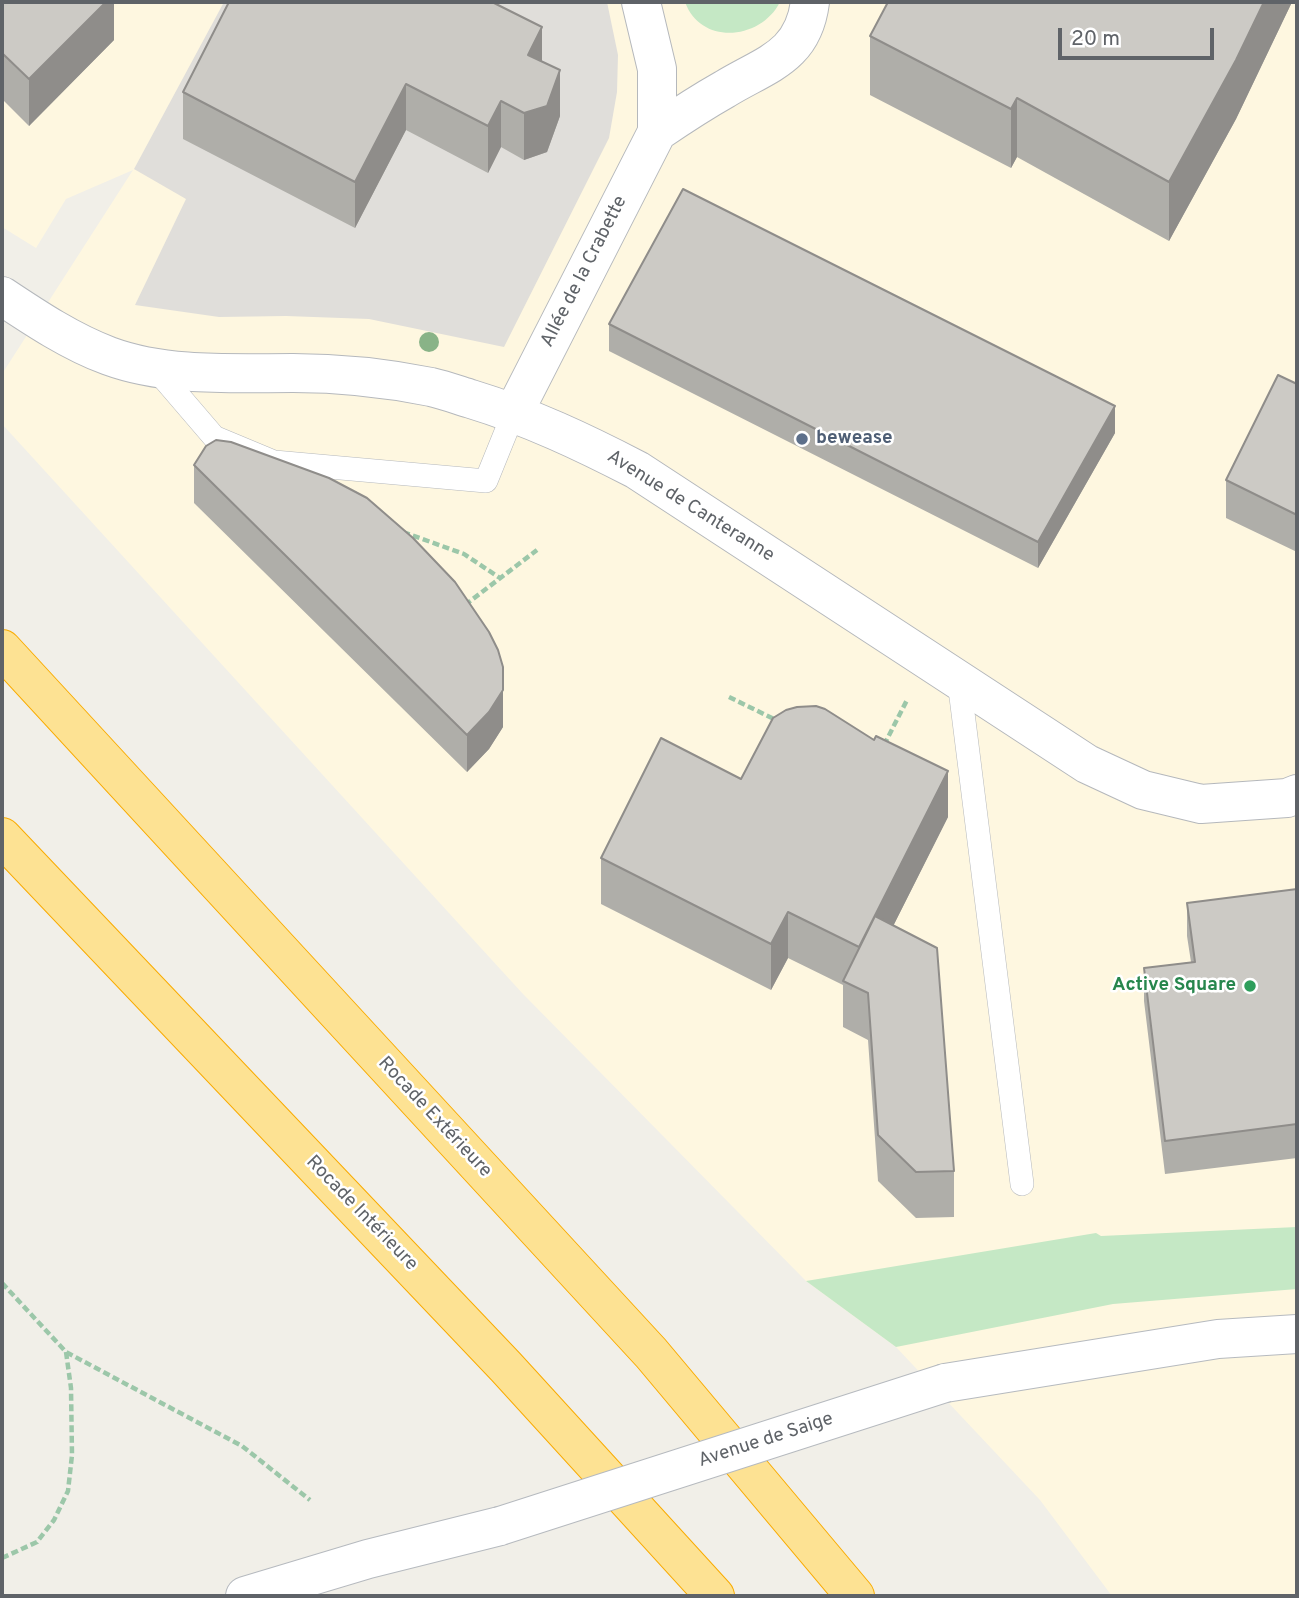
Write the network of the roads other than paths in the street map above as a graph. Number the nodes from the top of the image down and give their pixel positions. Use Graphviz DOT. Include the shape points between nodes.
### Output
graph roads {
  1 [pos="641,2"];
  2 [pos="810,2"];
  3 [pos="657,132"];
  4 [pos="2,296"];
  5 [pos="154,367"];
  6 [pos="513,412"];
  7 [pos="2,649"];
  8 [pos="959,681"];
  9 [pos="1297,794"];
  10 [pos="2,837"];
  11 [pos="1022,1184"];
  12 [pos="1297,1334"];
  13 [pos="245,1596"];
  14 [pos="715,1596"];
  15 [pos="855,1596"];
  1 -- 3 [label="street, Allée de la Crabette" via="657,69"];
  2 -- 3 [label="street" via="795,43 774,64 746,76"];
  3 -- 6 [label="street, Allée de la Crabette"];
  4 -- 5 [label="street, Avenue de Canteranne" via="109,356"];
  5 -- 6 [label="street, Avenue de Canteranne" via="363,377 432,387"];
  5 -- 6 [label="lane" via="214,437 274,462 486,481"];
  6 -- 8 [label="street, Avenue de Canteranne" via="637,470"];
  7 -- 15 [label="highway, Rocade Extérieure" via="651,1353"];
  8 -- 9 [label="street, Avenue de Canteranne" via="1087,764 1143,790 1201,804"];
  8 -- 11 [label="lane"];
  10 -- 14 [label="highway, Rocade Intérieure" via="506,1367"];
  12 -- 13 [label="street, Avenue de Saige, bridge" via="1218,1339 945,1384 500,1527 368,1559"];
}
